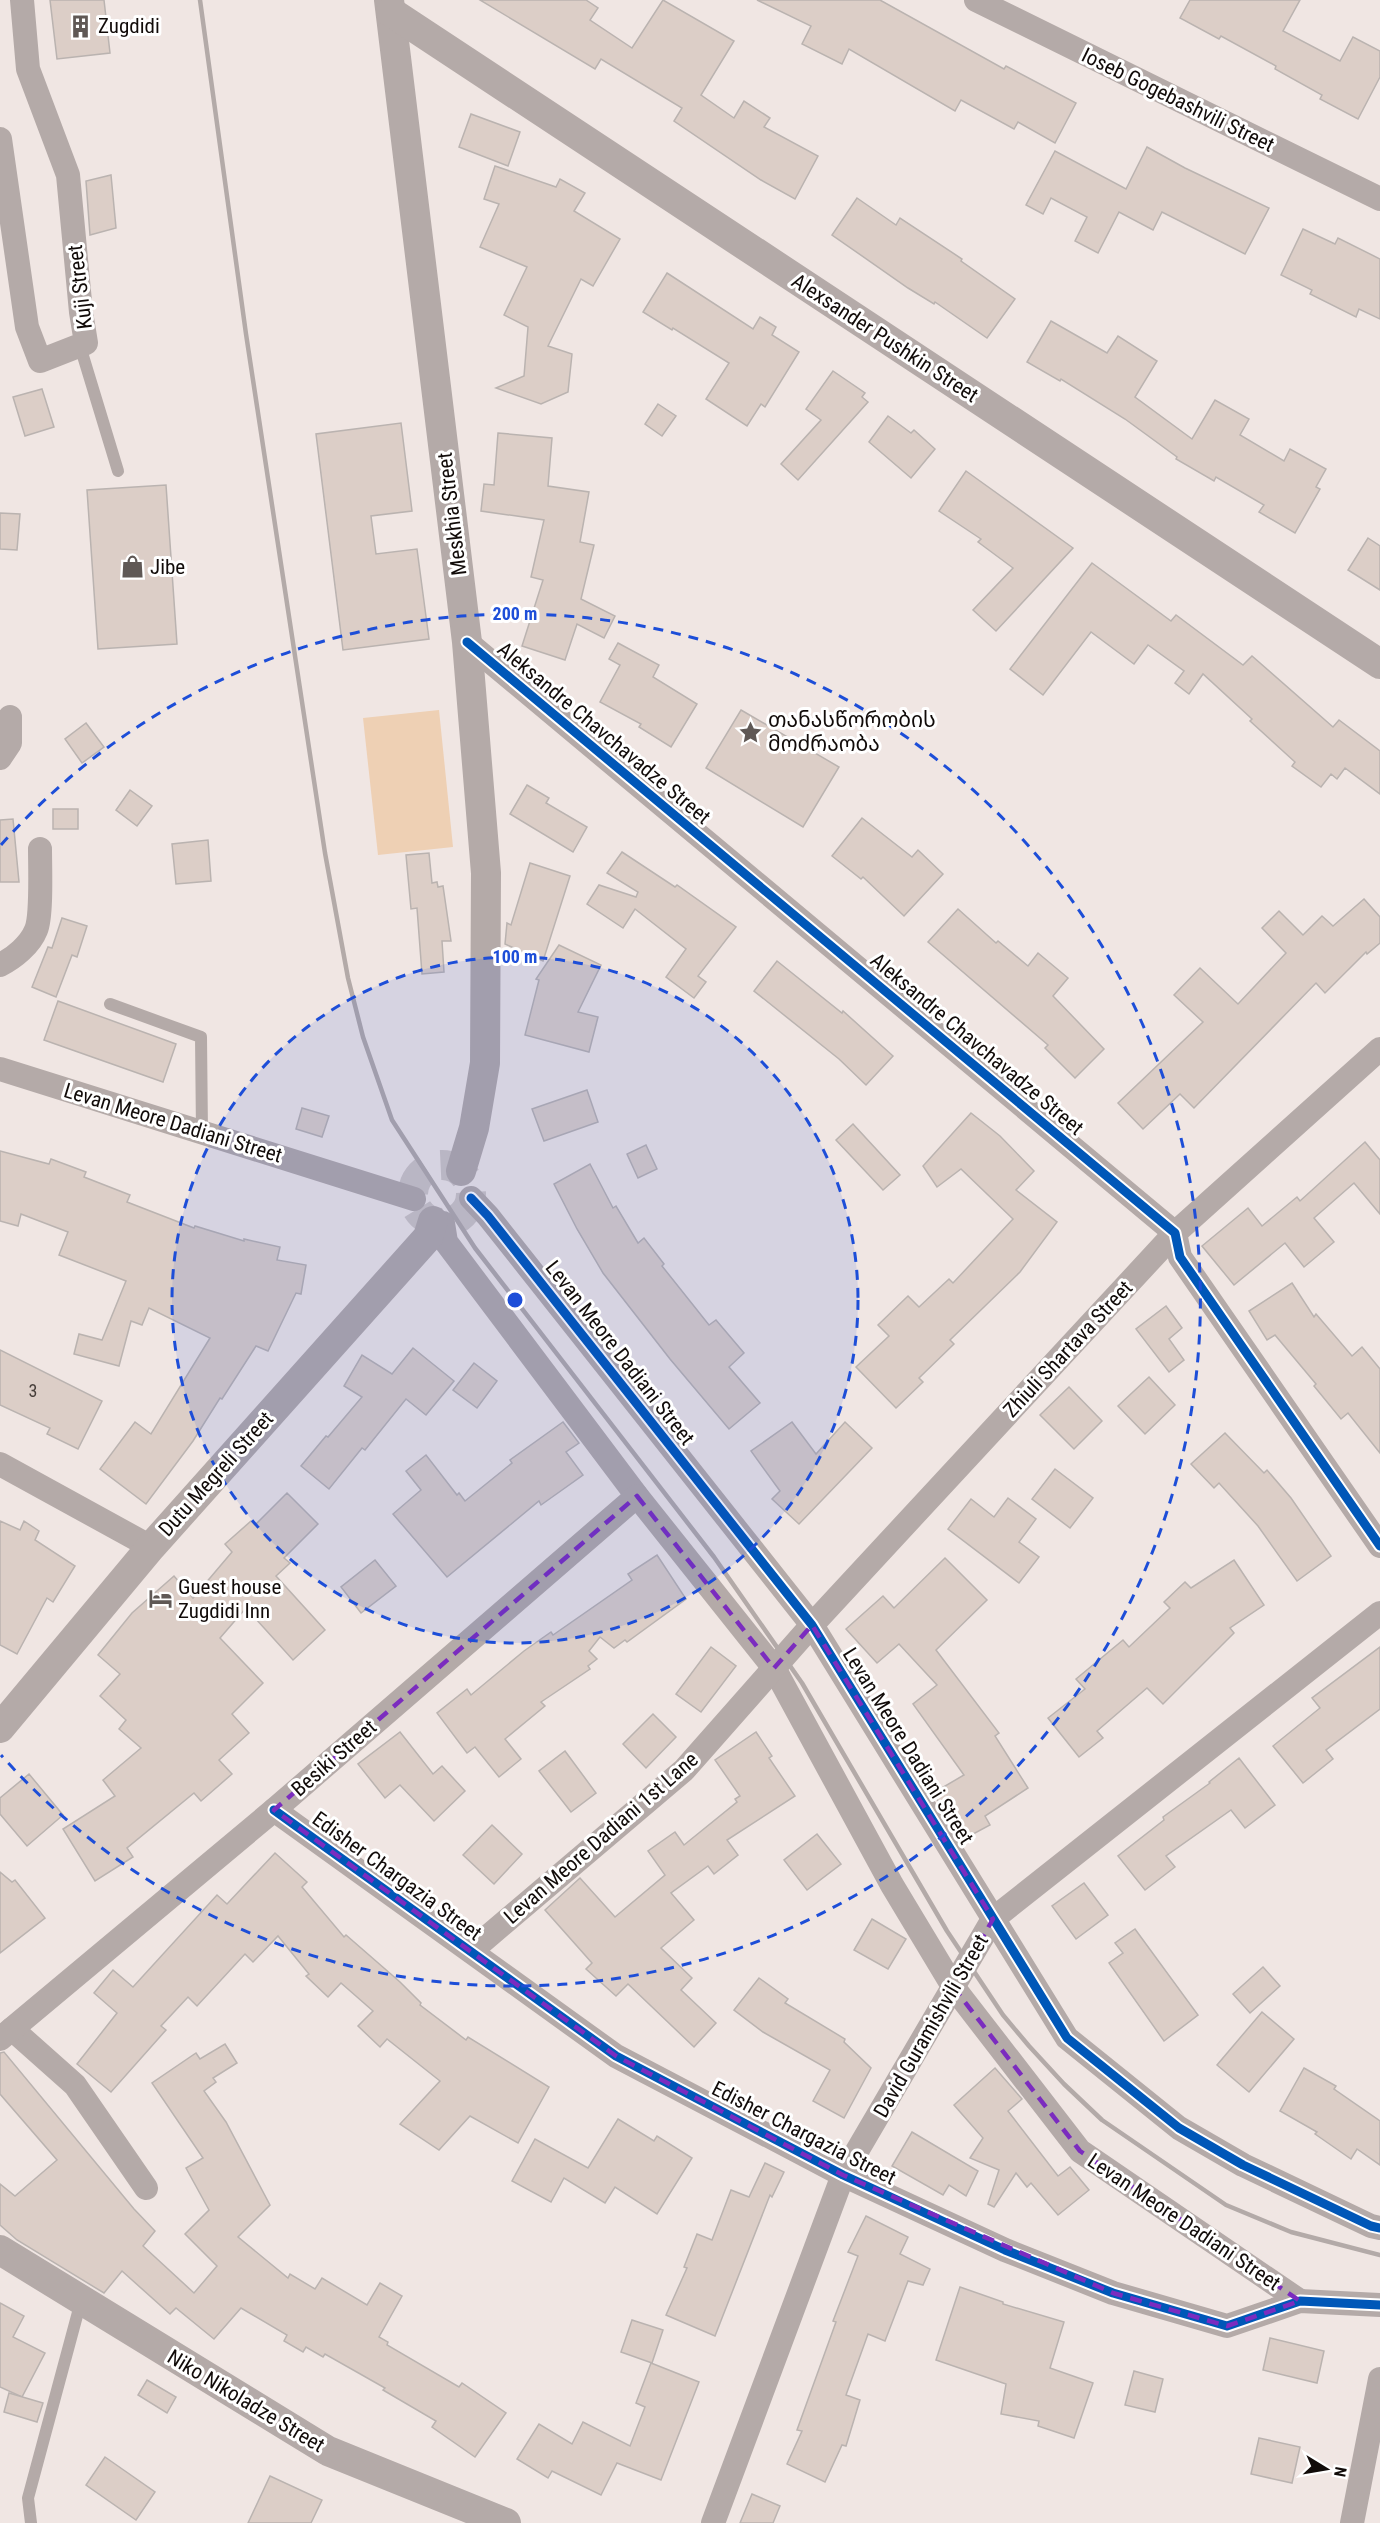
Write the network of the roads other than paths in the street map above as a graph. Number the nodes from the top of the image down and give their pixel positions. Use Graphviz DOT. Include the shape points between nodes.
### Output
graph roads {
  1 [pos="22,0"];
  2 [pos="976,0"];
  3 [pos="390,6"];
  4 [pos="0,139"];
  5 [pos="1380,200"];
  6 [pos="80,346"];
  7 [pos="118,471"];
  8 [pos="467,642"];
  9 [pos="1380,664"];
  10 [pos="9,717"];
  11 [pos="0,758"];
  12 [pos="40,849"];
  13 [pos="0,965"];
  14 [pos="110,1004"];
  15 [pos="1380,1050"];
  16 [pos="0,1069"];
  17 [pos="201,1133"];
  18 [pos="461,1171"];
  19 [pos="471,1198"];
  20 [pos="414,1199"];
  21 [pos="438,1222"];
  22 [pos="1175,1233"];
  23 [pos="0,1464"];
  24 [pos="637,1496"];
  25 [pos="1380,1546"];
  26 [pos="151,1547"];
  27 [pos="1380,1613"];
  28 [pos="812,1624"];
  29 [pos="774,1668"];
  30 [pos="0,1728"];
  31 [pos="274,1810"];
  32 [pos="993,1919"];
  33 [pos="471,1951"];
  34 [pos="954,1988"];
  35 [pos="6,2034"];
  36 [pos="843,2175"];
  37 [pos="146,2188"];
  38 [pos="1380,2228"];
  39 [pos="0,2250"];
  40 [pos="81,2301"];
  41 [pos="1300,2301"];
  42 [pos="1380,2305"];
  43 [pos="1380,2379"];
  44 [pos="31,2523"];
  45 [pos="506,2523"];
  46 [pos="713,2523"];
  47 [pos="1352,2523"];
  1 -- 6 [label="street, Kuji Street" via="28,69 68,175 86,343"];
  2 -- 5 [label="street, Ioseb Gogebashvili Street"];
  3 -- 8 [label="street, Meskhia Street"];
  3 -- 9 [label="street, Alexsander Pushkin Street"];
  4 -- 6 [label="street, Kuji Street" via="27,327 40,360"];
  6 -- 7 [label="lane"];
  8 -- 18 [label="street, Meskhia Street" via="486,873 485,1063 474,1128"];
  8 -- 22 [label="street, Aleksandre Chavchavadze Street"];
  10 -- 11 [label="street" via="10,743"];
  12 -- 13 [label="street" via="37,929 14,958"];
  14 -- 17 [label="lane" via="201,1037"];
  15 -- 22 [label="street, Zhiuli Shartava Street"];
  16 -- 17 [label="street, Levan Meore Dadiani Street"];
  17 -- 20 [label="street, Levan Meore Dadiani Street"];
  19 -- 28 [label="street, Levan Meore Dadiani Street"];
  21 -- 24 [label="street, Levan Meore Dadiani Street" via="446,1242"];
  21 -- 26 [label="street, Dutu Megreli Street"];
  22 -- 25 [label="street" via="1180,1257"];
  22 -- 28 [label="street, Zhiuli Shartava Street"];
  23 -- 26 [label="street"];
  24 -- 29 [label="street, Levan Meore Dadiani Street"];
  24 -- 31 [label="street, Besiki Street"];
  26 -- 30 [label="street, Dutu Megreli Street"];
  27 -- 32 [label="street, David Guramishvili Street"];
  28 -- 29 [label="street, Zhiuli Shartava Street"];
  28 -- 32 [label="street, Levan Meore Dadiani Street"];
  29 -- 33 [label="street, Levan Meore Dadiani 1st Lane" via="684,1770"];
  29 -- 34 [label="street, Levan Meore Dadiani Street" via="892,1885"];
  31 -- 33 [label="street, Edisher Chargazia Street"];
  31 -- 35 [label="street, Besiki Street"];
  32 -- 34 [label="street, David Guramishvili Street"];
  32 -- 38 [label="street, Levan Meore Dadiani Street" via="1067,2038 1179,2128 1243,2165"];
  33 -- 36 [label="street, Edisher Chargazia Street" via="616,2056"];
  34 -- 36 [label="street, David Guramishvili Street"];
  34 -- 41 [label="street, Levan Meore Dadiani Street" via="1080,2151"];
  35 -- 37 [label="street" via="75,2085"];
  36 -- 41 [label="street, Edisher Chargazia Street" via="1005,2250 1113,2293 1227,2326"];
  36 -- 46 [label="street, David Guramishvili Street"];
  39 -- 40 [label="street, Niko Nikoladze Street"];
  40 -- 44 [label="lane" via="28,2498"];
  40 -- 45 [label="street, Niko Nikoladze Street" via="328,2451"];
  41 -- 42 [label="street, Edisher Chargazia Street"];
  43 -- 47 [label="street"];
}
